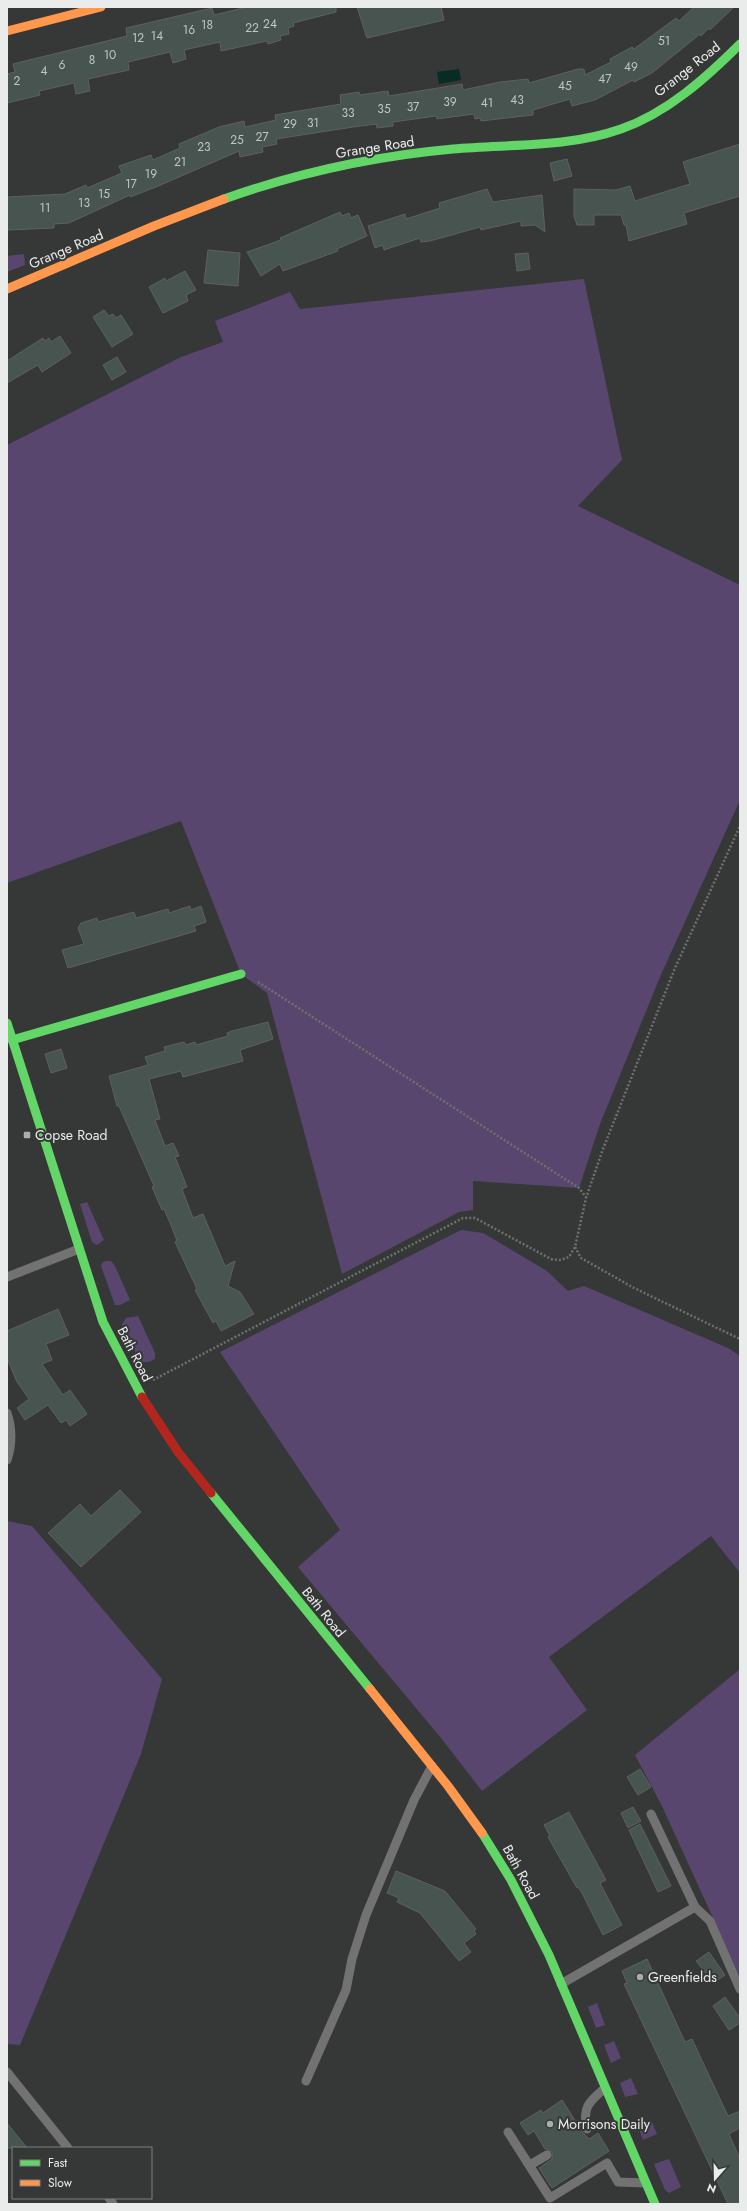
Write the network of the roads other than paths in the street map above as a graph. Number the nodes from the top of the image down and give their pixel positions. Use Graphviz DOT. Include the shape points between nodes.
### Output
graph roads {
  1 [pos="101,7"];
  2 [pos="7,31"];
  3 [pos="740,44"];
  4 [pos="7,289"];
  5 [pos="241,974"];
  6 [pos="7,1023"];
  7 [pos="12,1040"];
  8 [pos="79,1249"];
  9 [pos="7,1277"];
  10 [pos="7,1413"];
  11 [pos="7,1460"];
  12 [pos="432,1766"];
  13 [pos="651,1814"];
  14 [pos="695,1907"];
  15 [pos="561,1984"];
  16 [pos="740,1989"];
  17 [pos="7,2072"];
  18 [pos="306,2081"];
  19 [pos="605,2088"];
  20 [pos="587,2129"];
  21 [pos="508,2132"];
  22 [pos="67,2147"];
  23 [pos="547,2155"];
  24 [pos="530,2166"];
  25 [pos="646,2183"];
  26 [pos="655,2204"];
  1 -- 2 [label="main road"];
  3 -- 4 [label="main road, Grange Road" via="717,68 672,102 622,129 576,140 447,149 307,174 261,186 190,210"];
  5 -- 7 [label="main road"];
  6 -- 7 [label="main road, Bath Road"];
  7 -- 8 [label="main road, Bath Road"];
  8 -- 9 [label="lane"];
  8 -- 12 [label="main road, Bath Road" via="103,1322 135,1386 178,1452"];
  10 -- 11 [label="lane" via="11,1443"];
  12 -- 15 [label="main road, Bath Road" via="483,1834 511,1880"];
  12 -- 18 [label="lane" via="414,1800 366,1915 346,1990"];
  13 -- 14 [label="lane"];
  14 -- 15 [label="lane"];
  14 -- 16 [label="lane" via="710,1921"];
  15 -- 19 [label="main road, Bath Road"];
  17 -- 22 [label="lane"];
  19 -- 20 [label="lane" via="591,2100 586,2109"];
  19 -- 25 [label="main road, Bath Road"];
  21 -- 24 [label="lane"];
  23 -- 24 [label="lane"];
  24 -- 25 [label="lane" via="550,2198 607,2163 618,2182"];
  25 -- 26 [label="main road, Bath Road"];
}
